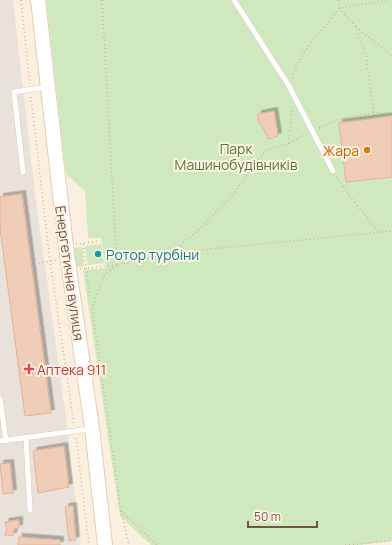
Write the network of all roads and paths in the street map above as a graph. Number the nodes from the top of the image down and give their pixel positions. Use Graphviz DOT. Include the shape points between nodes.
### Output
graph roads {
  1 [pos="21,0"];
  2 [pos="38,0"];
  3 [pos="102,0"];
  4 [pos="234,0"];
  5 [pos="339,0"];
  6 [pos="389,0"];
  7 [pos="339,8"];
  8 [pos="355,26"];
  9 [pos="392,56"];
  10 [pos="289,86"];
  11 [pos="48,87"];
  12 [pos="30,90"];
  13 [pos="292,107"];
  14 [pos="392,112"];
  15 [pos="374,113"];
  16 [pos="312,131"];
  17 [pos="289,143"];
  18 [pos="333,171"];
  19 [pos="23,172"];
  20 [pos="392,231"];
  21 [pos="379,232"];
  22 [pos="100,241"];
  23 [pos="83,244"];
  24 [pos="171,253"];
  25 [pos="71,258"];
  26 [pos="50,261"];
  27 [pos="31,264"];
  28 [pos="117,265"];
  29 [pos="86,268"];
  30 [pos="90,296"];
  31 [pos="0,399"];
  32 [pos="92,428"];
  33 [pos="75,431"];
  34 [pos="26,438"];
  35 [pos="3,441"];
  36 [pos="30,510"];
  37 [pos="121,511"];
  38 [pos="392,541"];
  39 [pos="89,545"];
  40 [pos="105,545"];
  41 [pos="129,545"];
  42 [pos="157,545"];
  43 [pos="346,545"];
  1 -- 12 [label="path"];
  2 -- 11 [label="street, Енергетична вулиця"];
  3 -- 28 [label="path"];
  4 -- 10 [label="lane"];
  5 -- 7 [label="path"];
  6 -- 7 [label="path"];
  7 -- 8 [label="path"];
  7 -- 10 [label="path" via="298,62"];
  8 -- 9 [label="path"];
  8 -- 15 [label="path" via="366,55"];
  10 -- 16 [label="lane"];
  11 -- 12 [label="lane"];
  11 -- 25 [label="street, Енергетична вулиця"];
  12 -- 19 [label="lane" via="14,92"];
  12 -- 26 [label="path"];
  13 -- 17 [label="path"];
  14 -- 15 [label="path"];
  15 -- 16 [label="path" via="340,119"];
  16 -- 17 [label="path"];
  16 -- 18 [label="lane"];
  17 -- 24 [label="path" via="267,150 235,192 200,229"];
  18 -- 21 [label="path"];
  20 -- 21 [label="path"];
  21 -- 24 [label="path"];
  22 -- 23 [label="path"];
  23 -- 25 [label="path"];
  23 -- 29 [label="path"];
  24 -- 28 [label="path"];
  25 -- 26 [label="path"];
  25 -- 29 [label="path"];
  25 -- 32 [label="street, Енергетична вулиця"];
  26 -- 27 [label="path"];
  26 -- 33 [label="path"];
  28 -- 29 [label="path"];
  28 -- 37 [label="path" via="105,274 92,307"];
  29 -- 30 [label="path"];
  31 -- 35 [label="lane"];
  32 -- 33 [label="lane"];
  32 -- 40 [label="street, Енергетична вулиця"];
  33 -- 34 [label="lane"];
  33 -- 39 [label="path"];
  34 -- 35 [label="lane"];
  34 -- 36 [label="lane"];
  37 -- 41 [label="path"];
  37 -- 42 [label="path"];
  38 -- 43 [label="path"];
}
